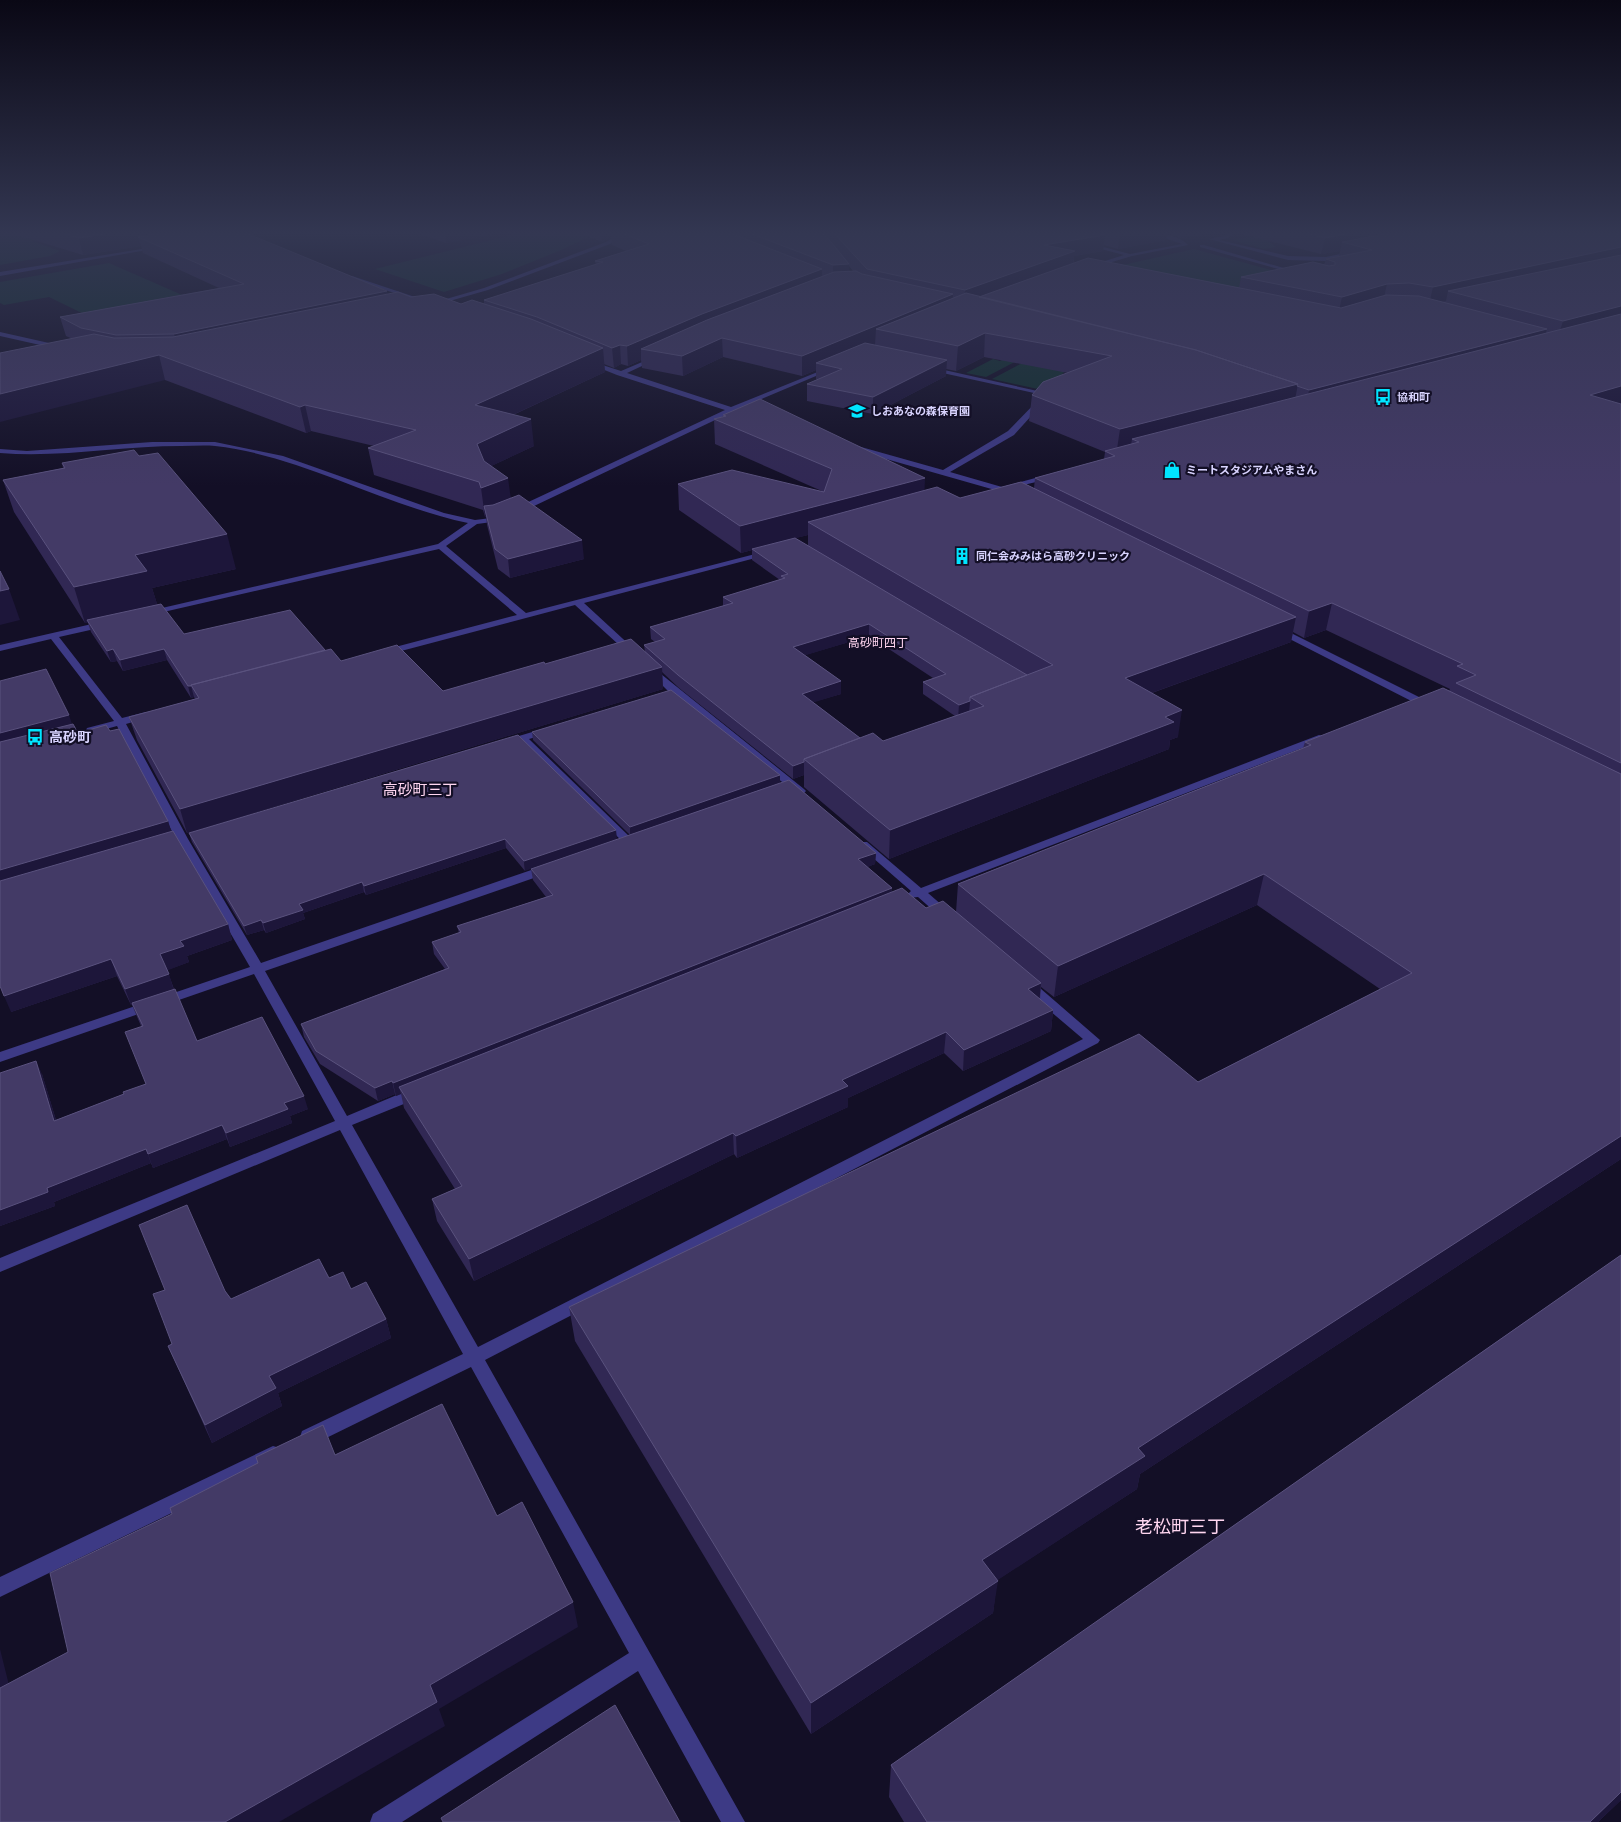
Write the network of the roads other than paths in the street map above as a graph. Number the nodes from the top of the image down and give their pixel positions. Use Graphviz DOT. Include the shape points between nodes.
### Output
graph roads {
  1 [pos="0,334"];
  2 [pos="23,340"];
  3 [pos="8,344"];
  4 [pos="65,348"];
  5 [pos="662,355"];
  6 [pos="580,359"];
  7 [pos="837,366"];
  8 [pos="919,366"];
  9 [pos="619,374"];
  10 [pos="730,410"];
  11 [pos="758,418"];
  12 [pos="842,443"];
  13 [pos="0,451"];
  14 [pos="943,473"];
  15 [pos="1061,474"];
  16 [pos="998,488"];
  17 [pos="979,494"];
  18 [pos="1022,500"];
  19 [pos="475,522"];
  20 [pos="441,546"];
  21 [pos="777,549"];
  22 [pos="577,602"];
  23 [pos="140,616"];
  24 [pos="524,616"];
  25 [pos="111,622"];
  26 [pos="1268,624"];
  27 [pos="53,636"];
  28 [pos="0,648"];
  29 [pos="370,656"];
  30 [pos="1417,700"];
  31 [pos="1398,707"];
  32 [pos="1434,709"];
  33 [pos="158,712"];
  34 [pos="120,722"];
  35 [pos="560,726"];
  36 [pos="83,732"];
  37 [pos="1334,732"];
  38 [pos="522,738"];
  39 [pos="494,747"];
  40 [pos="797,783"];
  41 [pos="774,791"];
  42 [pos="815,804"];
  43 [pos="852,836"];
  44 [pos="628,841"];
  45 [pos="563,863"];
  46 [pos="920,893"];
  47 [pos="901,900"];
  48 [pos="957,925"];
  49 [pos="257,968"];
  50 [pos="1017,976"];
  51 [pos="0,1057"];
  52 [pos="426,1090"];
  53 [pos="344,1123"];
  54 [pos="0,1265"];
  55 [pos="474,1357"];
  56 [pos="0,1587"];
  57 [pos="642,1657"];
  58 [pos="381,1822"];
  59 [pos="734,1822"];
  1 -- 2 [label="street"];
  2 -- 3 [label="street"];
  2 -- 4 [label="street"];
  5 -- 9 [label="street"];
  6 -- 9 [label="street"];
  7 -- 10 [label="street"];
  8 -- 14 [label="street" via="1048,394 1011,432"];
  9 -- 10 [label="street"];
  10 -- 11 [label="street"];
  10 -- 19 [label="street" via="510,514"];
  12 -- 14 [label="street"];
  13 -- 19 [label="street" via="27,453 152,444 215,444 280,458 442,516"];
  14 -- 16 [label="street"];
  15 -- 16 [label="street"];
  16 -- 17 [label="street"];
  16 -- 18 [label="street"];
  19 -- 20 [label="street"];
  20 -- 23 [label="street"];
  20 -- 24 [label="street"];
  21 -- 22 [label="street"];
  22 -- 24 [label="street"];
  22 -- 40 [label="street" via="669,692"];
  24 -- 29 [label="street"];
  25 -- 27 [label="street"];
  26 -- 30 [label="street"];
  27 -- 28 [label="street"];
  27 -- 34 [label="street"];
  30 -- 31 [label="street"];
  30 -- 32 [label="street"];
  33 -- 34 [label="street"];
  34 -- 36 [label="street"];
  34 -- 49 [label="street" via="182,839"];
  35 -- 38 [label="street"];
  37 -- 46 [label="street"];
  38 -- 39 [label="street"];
  38 -- 44 [label="street"];
  40 -- 41 [label="street"];
  40 -- 42 [label="street"];
  43 -- 46 [label="street"];
  45 -- 49 [label="street"];
  46 -- 47 [label="street"];
  46 -- 48 [label="street"];
  49 -- 51 [label="street"];
  49 -- 53 [label="street"];
  50 -- 55 [label="street" via="1093,1040"];
  52 -- 53 [label="street"];
  53 -- 54 [label="street"];
  53 -- 55 [label="street"];
  55 -- 56 [label="street"];
  55 -- 57 [label="street"];
  57 -- 58 [label="street"];
  57 -- 59 [label="street"];
}
